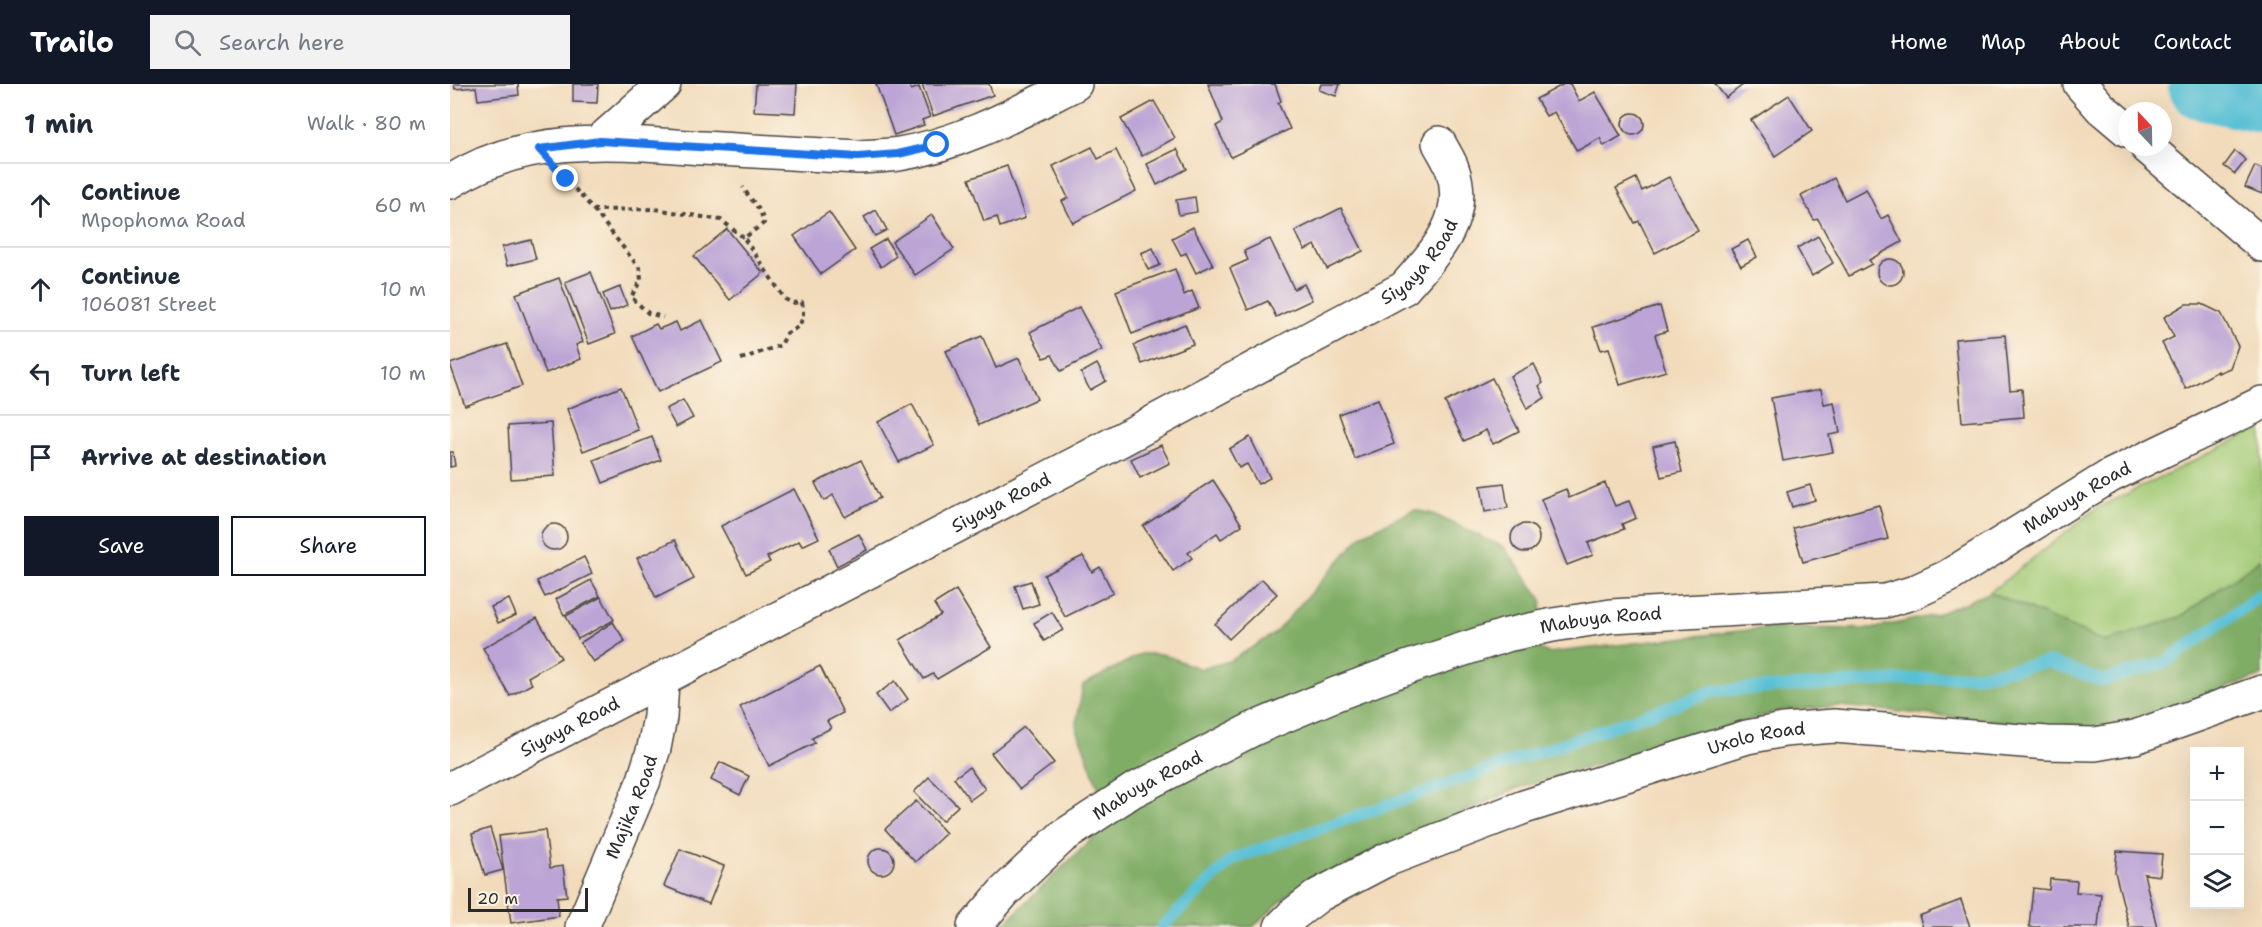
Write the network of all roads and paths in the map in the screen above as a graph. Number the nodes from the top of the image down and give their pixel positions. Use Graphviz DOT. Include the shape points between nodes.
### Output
graph roads {
  1 [pos="664,84"];
  2 [pos="1075,84"];
  3 [pos="2080,84"];
  4 [pos="2118,122"];
  5 [pos="600,141"];
  6 [pos="1439,143"];
  7 [pos="539,149"];
  8 [pos="745,150"];
  9 [pos="2158,156"];
  10 [pos="450,182"];
  11 [pos="594,210"];
  12 [pos="744,238"];
  13 [pos="2262,245"];
  14 [pos="663,317"];
  15 [pos="741,359"];
  16 [pos="2262,403"];
  17 [pos="662,680"];
  18 [pos="2262,692"];
  19 [pos="450,789"];
  20 [pos="582,927"];
  21 [pos="974,927"];
  22 [pos="1281,927"];
  1 -- 5 [label="street"];
  2 -- 8 [label="street" via="990,126 898,154 858,157"];
  3 -- 4 [label="street"];
  5 -- 7 [label="street"];
  5 -- 8 [label="street"];
  6 -- 17 [label="street, Siyaya Road" via="1453,170 1457,202 1452,225 1435,254 1404,288"];
  7 -- 10 [label="street" via="521,150 481,164"];
  7 -- 11 [label="path"];
  8 -- 12 [label="path" via="742,184 761,209 764,223"];
  9 -- 13 [label="street"];
  11 -- 12 [label="path" via="655,209 721,220"];
  11 -- 14 [label="path" via="640,269 641,280 631,297 648,313"];
  12 -- 15 [label="path" via="785,299 802,302 804,311 803,320 787,333 782,345"];
  16 -- 21 [label="street, Mabuya Road" via="2110,476 1947,577 1912,593 1885,601 1611,616 1552,625 1506,635 1336,694 1253,729 1132,791 1062,837 1004,892"];
  17 -- 19 [label="street, Siyaya Road"];
  17 -- 20 [label="street, Majika Road" via="660,717 644,780"];
  18 -- 22 [label="street, Uxolo Road" via="2135,737 2095,744 1834,726 1747,737 1524,807 1386,860 1319,895"];
}
